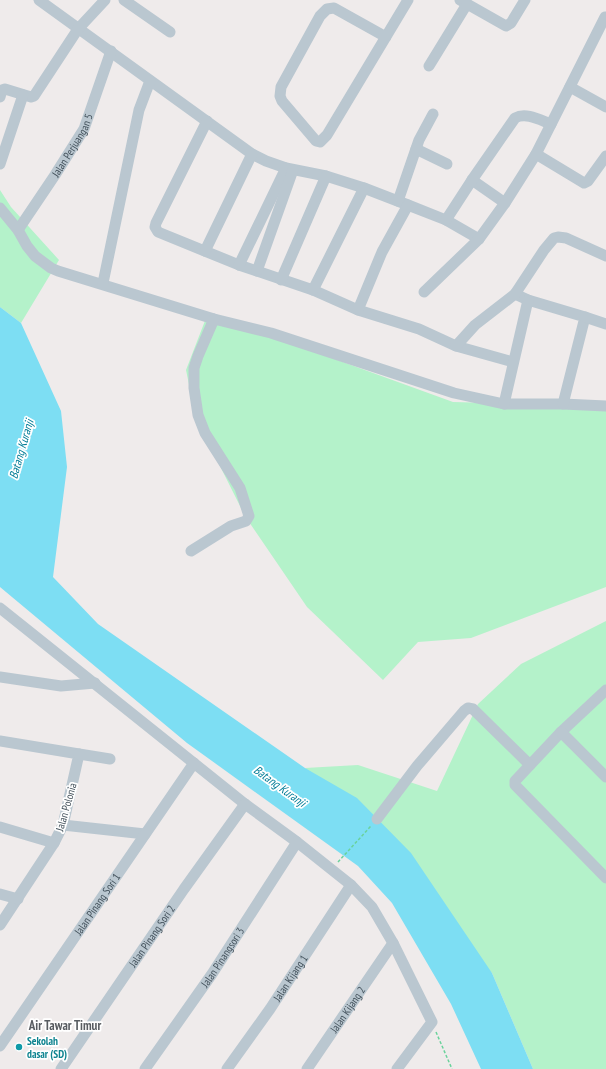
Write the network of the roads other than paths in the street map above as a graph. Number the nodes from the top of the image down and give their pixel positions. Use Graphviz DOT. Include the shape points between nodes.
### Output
graph roads {
  1 [pos="39,0"];
  2 [pos="105,0"];
  3 [pos="124,0"];
  4 [pos="408,0"];
  5 [pos="525,0"];
  6 [pos="464,2"];
  7 [pos="605,17"];
  8 [pos="78,29"];
  9 [pos="170,32"];
  10 [pos="386,36"];
  11 [pos="111,51"];
  12 [pos="429,66"];
  13 [pos="150,81"];
  14 [pos="570,87"];
  15 [pos="23,94"];
  16 [pos="0,97"];
  17 [pos="606,108"];
  18 [pos="433,114"];
  19 [pos="207,121"];
  20 [pos="551,124"];
  21 [pos="416,149"];
  22 [pos="252,154"];
  23 [pos="536,154"];
  24 [pos="606,156"];
  25 [pos="0,164"];
  26 [pos="447,164"];
  27 [pos="290,169"];
  28 [pos="326,176"];
  29 [pos="472,180"];
  30 [pos="364,188"];
  31 [pos="403,203"];
  32 [pos="505,203"];
  33 [pos="0,208"];
  34 [pos="446,220"];
  35 [pos="18,230"];
  36 [pos="479,239"];
  37 [pos="205,251"];
  38 [pos="606,256"];
  39 [pos="239,265"];
  40 [pos="257,271"];
  41 [pos="281,280"];
  42 [pos="103,283"];
  43 [pos="313,290"];
  44 [pos="424,292"];
  45 [pos="515,294"];
  46 [pos="528,300"];
  47 [pos="358,310"];
  48 [pos="585,317"];
  49 [pos="214,319"];
  50 [pos="606,324"];
  51 [pos="456,346"];
  52 [pos="513,362"];
  53 [pos="504,404"];
  54 [pos="563,404"];
  55 [pos="606,406"];
  56 [pos="191,551"];
  57 [pos="0,608"];
  58 [pos="0,677"];
  59 [pos="95,683"];
  60 [pos="606,690"];
  61 [pos="561,732"];
  62 [pos="0,741"];
  63 [pos="80,754"];
  64 [pos="110,759"];
  65 [pos="194,763"];
  66 [pos="530,765"];
  67 [pos="606,777"];
  68 [pos="245,804"];
  69 [pos="377,819"];
  70 [pos="63,825"];
  71 [pos="0,827"];
  72 [pos="145,834"];
  73 [pos="297,842"];
  74 [pos="54,843"];
  75 [pos="606,878"];
  76 [pos="352,885"];
  77 [pos="0,894"];
  78 [pos="18,899"];
  79 [pos="0,925"];
  80 [pos="390,946"];
  81 [pos="0,1046"];
  82 [pos="61,1069"];
  83 [pos="145,1069"];
  84 [pos="227,1069"];
  85 [pos="307,1069"];
  86 [pos="397,1069"];
  1 -- 8 [label="street"];
  2 -- 8 [label="street"];
  3 -- 9 [label="street"];
  4 -- 10 [label="street"];
  5 -- 6 [label="street" via="511,23 506,26"];
  6 -- 12 [label="street"];
  7 -- 14 [label="street"];
  8 -- 11 [label="street"];
  8 -- 15 [label="street" via="36,94 32,97"];
  10 -- 10 [label="street" via="327,134 320,142 316,141 280,96 281,87 320,16 327,9 334,8"];
  11 -- 13 [label="street"];
  11 -- 35 [label="street, Jalan Perjuangan 5" via="84,129"];
  13 -- 19 [label="street"];
  13 -- 42 [label="street" via="139,110"];
  14 -- 17 [label="street"];
  14 -- 20 [label="street"];
  15 -- 16 [label="street" via="4,89"];
  15 -- 25 [label="street"];
  18 -- 21 [label="street"];
  19 -- 22 [label="street"];
  19 -- 37 [label="street" via="155,227 161,234"];
  20 -- 23 [label="street"];
  20 -- 29 [label="street" via="526,115 515,118"];
  21 -- 26 [label="street"];
  21 -- 31 [label="street"];
  22 -- 27 [label="street"];
  22 -- 37 [label="street"];
  23 -- 24 [label="street" via="584,183"];
  23 -- 32 [label="street"];
  27 -- 28 [label="street"];
  27 -- 39 [label="street"];
  27 -- 40 [label="street"];
  28 -- 30 [label="street"];
  28 -- 41 [label="street"];
  29 -- 32 [label="street"];
  29 -- 34 [label="street"];
  30 -- 31 [label="street"];
  30 -- 43 [label="street"];
  31 -- 34 [label="street"];
  31 -- 47 [label="street"];
  32 -- 36 [label="street"];
  33 -- 35 [label="street"];
  34 -- 36 [label="street"];
  35 -- 42 [label="street" via="31,251 51,268"];
  36 -- 44 [label="street"];
  37 -- 39 [label="street"];
  38 -- 45 [label="street" via="566,238 554,238"];
  39 -- 40 [label="street"];
  40 -- 41 [label="street"];
  41 -- 43 [label="street"];
  42 -- 49 [label="street"];
  43 -- 47 [label="street"];
  45 -- 46 [label="street"];
  45 -- 51 [label="street" via="475,325"];
  46 -- 48 [label="street"];
  46 -- 52 [label="street"];
  47 -- 51 [label="street" via="419,329"];
  48 -- 50 [label="street"];
  48 -- 54 [label="street"];
  49 -- 53 [label="street" via="271,333 454,394"];
  49 -- 56 [label="street" via="194,368 198,415 205,433 240,488 249,516 246,521 231,526"];
  51 -- 52 [label="street"];
  52 -- 53 [label="street"];
  53 -- 54 [label="street"];
  54 -- 55 [label="street"];
  57 -- 59 [label="street"];
  58 -- 59 [label="street" via="61,686"];
  59 -- 65 [label="street"];
  60 -- 61 [label="street"];
  61 -- 66 [label="street"];
  61 -- 67 [label="street"];
  62 -- 63 [label="street"];
  63 -- 64 [label="street"];
  63 -- 70 [label="street, Jalan Polonia"];
  65 -- 68 [label="street"];
  65 -- 72 [label="street, Jalan Pinang Sori 1"];
  66 -- 69 [label="street" via="475,711 468,708 417,766"];
  66 -- 75 [label="street" via="515,781 516,787"];
  68 -- 73 [label="street"];
  68 -- 82 [label="street, Jalan Pinang Sori 2"];
  70 -- 72 [label="street"];
  70 -- 74 [label="street, Jalan Polonia"];
  71 -- 74 [label="street"];
  72 -- 81 [label="street, Jalan Pinang Sori 1"];
  73 -- 76 [label="street"];
  73 -- 83 [label="street, Jalan Pinangsori 3" via="212,974"];
  74 -- 78 [label="street, Jalan Polonia"];
  76 -- 80 [label="street" via="372,907"];
  76 -- 84 [label="street, Jalan Kijang 1"];
  77 -- 78 [label="street"];
  78 -- 79 [label="street, Jalan Polonia"];
  80 -- 85 [label="street, Jalan Kijang 2"];
  80 -- 86 [label="street" via="432,1022"];
}
